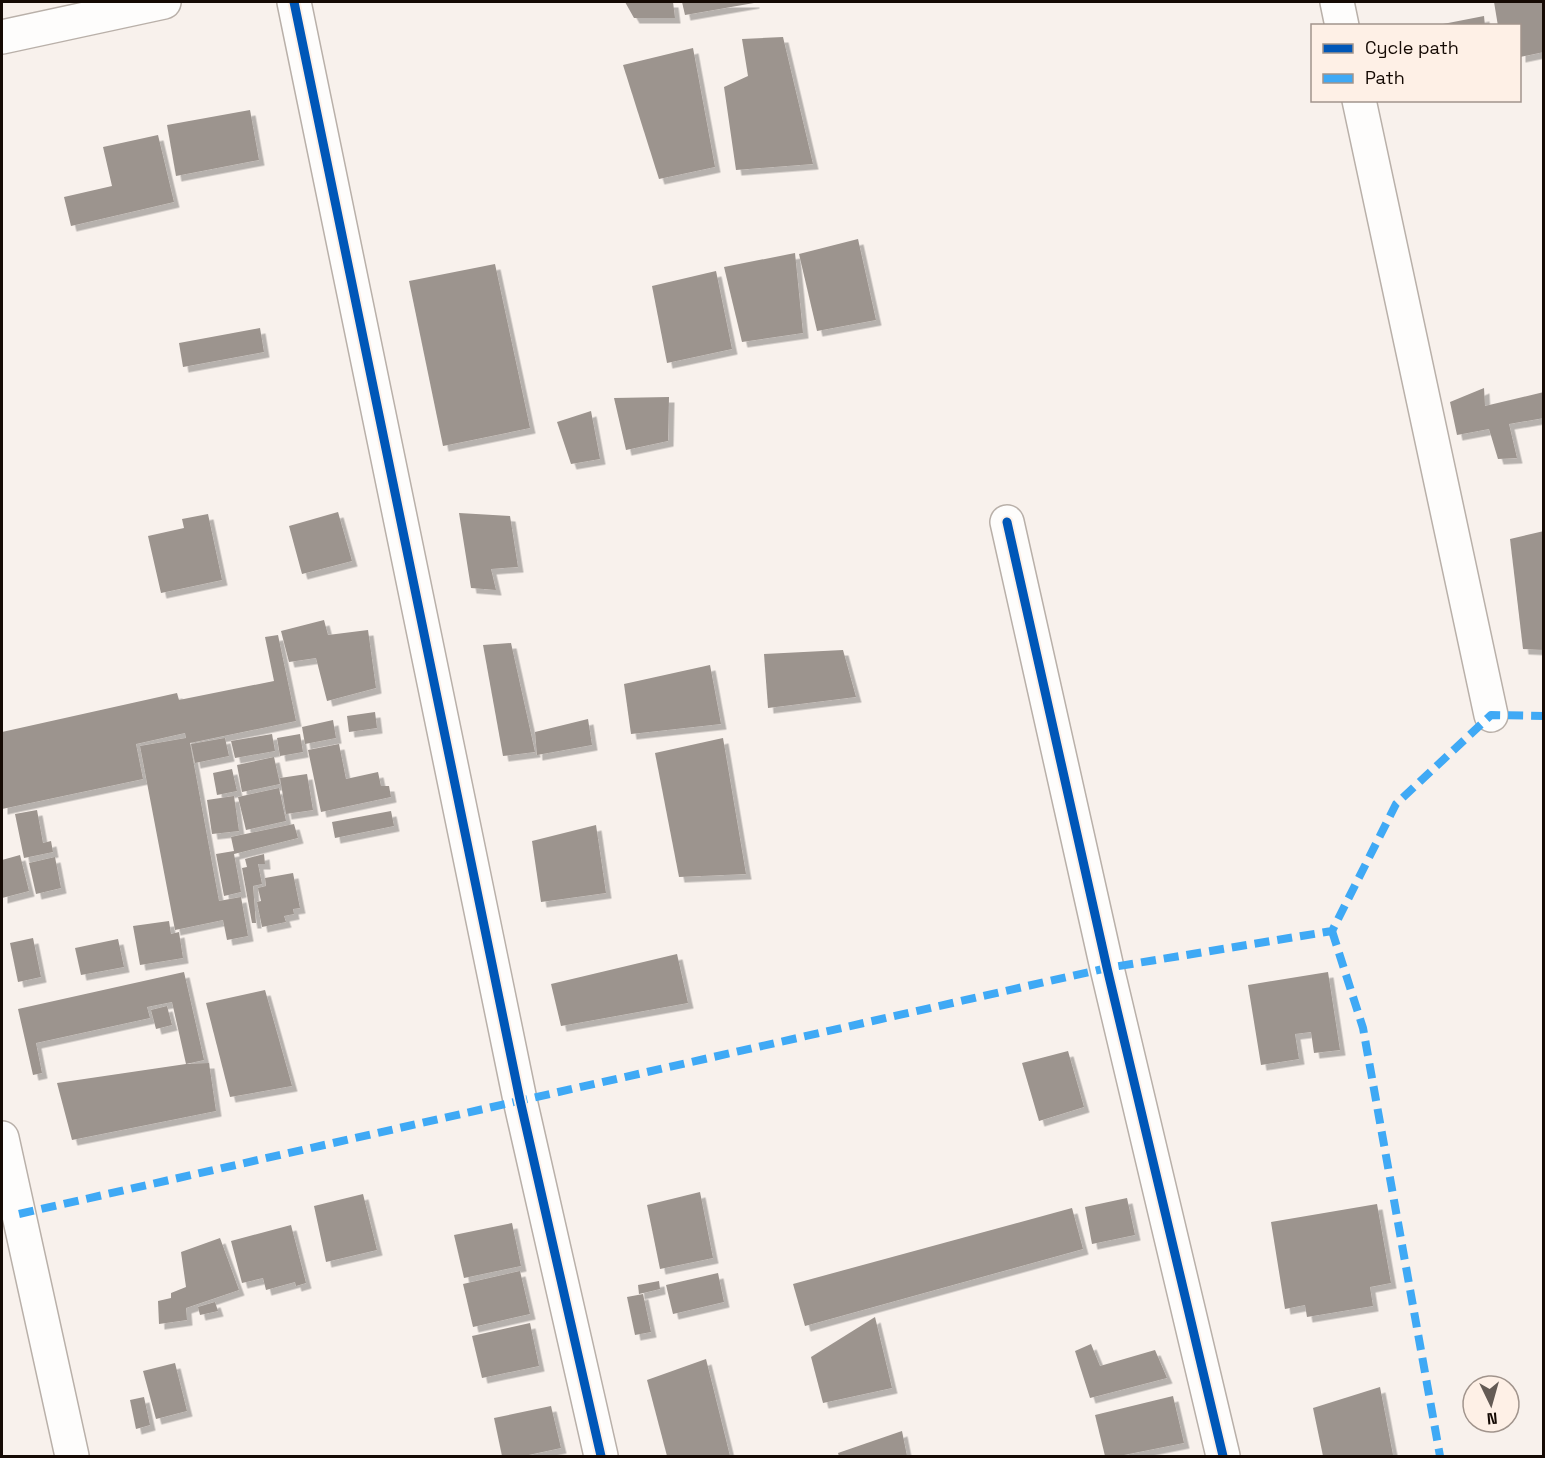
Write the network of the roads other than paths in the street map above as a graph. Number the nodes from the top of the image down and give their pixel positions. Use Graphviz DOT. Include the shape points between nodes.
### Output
graph roads {
  1 [pos="164,2"];
  2 [pos="294,2"];
  3 [pos="1337,2"];
  4 [pos="1342,24"];
  5 [pos="2,37"];
  6 [pos="1359,102"];
  7 [pos="1007,522"];
  8 [pos="1491,714"];
  9 [pos="2,1138"];
  10 [pos="72,1456"];
  11 [pos="601,1456"];
  12 [pos="1223,1456"];
  1 -- 5 [label="street"];
  2 -- 11 [label="street" via="520,1100"];
  3 -- 4 [label="street"];
  6 -- 8 [label="street"];
  7 -- 12 [label="street" via="1107,968"];
  9 -- 10 [label="street"];
}
